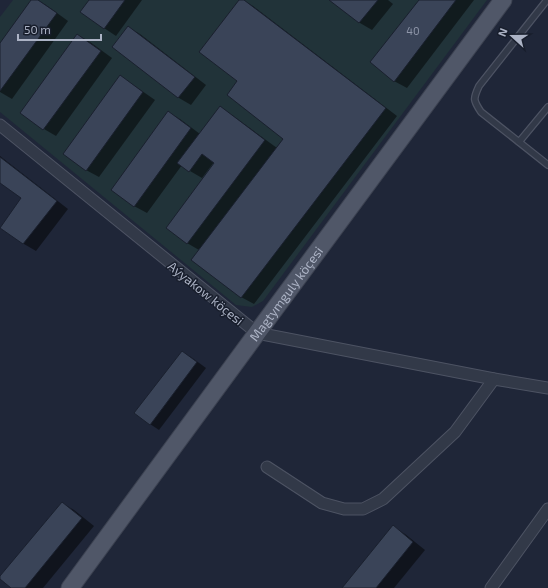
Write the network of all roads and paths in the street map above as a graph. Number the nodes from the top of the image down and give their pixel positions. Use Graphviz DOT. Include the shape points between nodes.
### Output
graph roads {
  1 [pos="503,0"];
  2 [pos="547,0"];
  3 [pos="548,107"];
  4 [pos="0,125"];
  5 [pos="519,142"];
  6 [pos="548,165"];
  7 [pos="257,333"];
  8 [pos="494,379"];
  9 [pos="548,388"];
  10 [pos="267,467"];
  11 [pos="548,509"];
  12 [pos="70,588"];
  13 [pos="491,588"];
  1 -- 7 [label="main road, Magtymguly köçesi"];
  2 -- 5 [label="lane" via="479,86 474,96 480,112"];
  3 -- 5 [label="lane"];
  4 -- 7 [label="street, Aýyakow köçesi"];
  5 -- 6 [label="lane"];
  7 -- 8 [label="street, Aýyakow köçesi"];
  7 -- 12 [label="main road, Magtymguly köçesi"];
  8 -- 9 [label="street, Aýyakow köçesi"];
  8 -- 10 [label="street" via="455,432 383,499 363,509 344,509 322,503"];
  11 -- 13 [label="street"];
}
